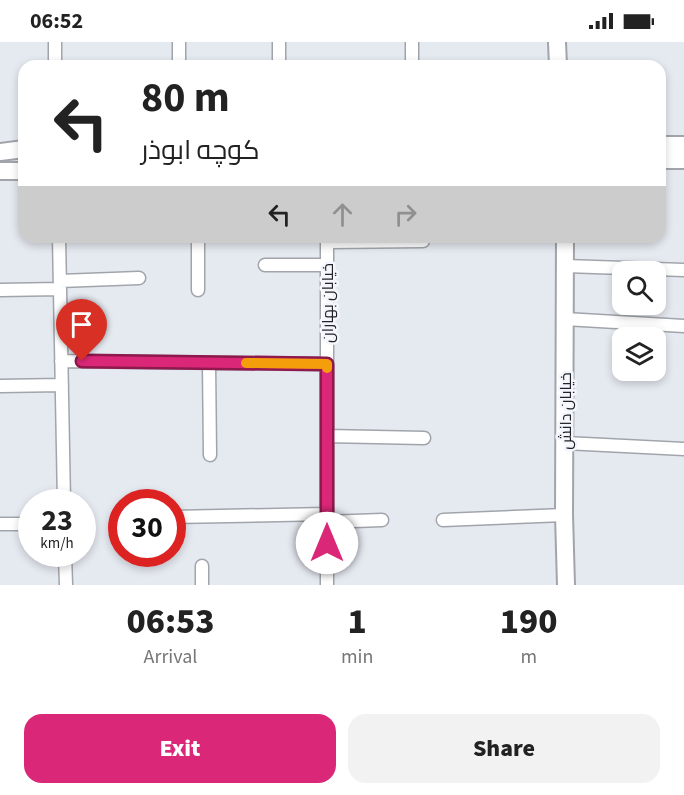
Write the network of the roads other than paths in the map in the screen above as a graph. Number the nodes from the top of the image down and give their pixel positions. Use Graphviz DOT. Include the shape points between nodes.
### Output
graph roads {
  1 [pos="55,42"];
  2 [pos="179,42"];
  3 [pos="279,42"];
  4 [pos="412,42"];
  5 [pos="557,42"];
  6 [pos="55,60"];
  7 [pos="179,60"];
  8 [pos="279,60"];
  9 [pos="412,60"];
  10 [pos="558,60"];
  11 [pos="666,145"];
  12 [pos="684,145"];
  13 [pos="18,150"];
  14 [pos="0,152"];
  15 [pos="666,160"];
  16 [pos="684,160"];
  17 [pos="0,171"];
  18 [pos="18,171"];
  19 [pos="59,243"];
  20 [pos="198,243"];
  21 [pos="327,243"];
  22 [pos="565,243"];
  23 [pos="265,265"];
  24 [pos="327,265"];
  25 [pos="565,266"];
  26 [pos="684,270"];
  27 [pos="139,278"];
  28 [pos="60,285"];
  29 [pos="0,290"];
  30 [pos="198,290"];
  31 [pos="565,319"];
  32 [pos="684,326"];
  33 [pos="61,361"];
  34 [pos="209,363"];
  35 [pos="327,364"];
  36 [pos="62,385"];
  37 [pos="0,386"];
  38 [pos="327,436"];
  39 [pos="424,438"];
  40 [pos="565,443"];
  41 [pos="684,449"];
  42 [pos="210,455"];
  43 [pos="64,489"];
  44 [pos="564,515"];
  45 [pos="186,517"];
  46 [pos="327,518"];
  47 [pos="382,520"];
  48 [pos="443,520"];
  49 [pos="0,524"];
  50 [pos="18,524"];
  51 [pos="202,566"];
  52 [pos="65,567"];
  53 [pos="66,585"];
  54 [pos="202,585"];
  55 [pos="327,585"];
  56 [pos="566,585"];
  1 -- 6 [label="street"];
  2 -- 7 [label="street"];
  3 -- 8 [label="street"];
  4 -- 9 [label="street"];
  5 -- 10 [label="street"];
  11 -- 12 [label="street"];
  13 -- 14 [label="street"];
  15 -- 16 [label="street"];
  17 -- 18 [label="street"];
  19 -- 28 [label="street"];
  20 -- 30 [label="street"];
  21 -- 24 [label="street, خیابان بهاران"];
  22 -- 25 [label="street, خیابان دانش"];
  23 -- 24 [label="street"];
  24 -- 35 [label="street, خیابان بهاران"];
  25 -- 26 [label="street"];
  25 -- 31 [label="street, خیابان دانش"];
  27 -- 28 [label="street"];
  28 -- 29 [label="street"];
  28 -- 33 [label="street"];
  31 -- 32 [label="street"];
  31 -- 40 [label="street, خیابان دانش"];
  33 -- 34 [label="street"];
  33 -- 36 [label="street"];
  34 -- 35 [label="street"];
  34 -- 42 [label="street"];
  35 -- 38 [label="street, خیابان بهاران"];
  36 -- 37 [label="street"];
  36 -- 43 [label="street"];
  38 -- 39 [label="street"];
  38 -- 46 [label="street, خیابان بهاران"];
  40 -- 41 [label="street"];
  40 -- 44 [label="street, خیابان دانش"];
  44 -- 48 [label="street"];
  44 -- 56 [label="street, خیابان دانش"];
  45 -- 46 [label="street"];
  46 -- 47 [label="street"];
  46 -- 55 [label="street, خیابان بهاران"];
  49 -- 50 [label="street"];
  51 -- 54 [label="street"];
  52 -- 53 [label="street"];
}
